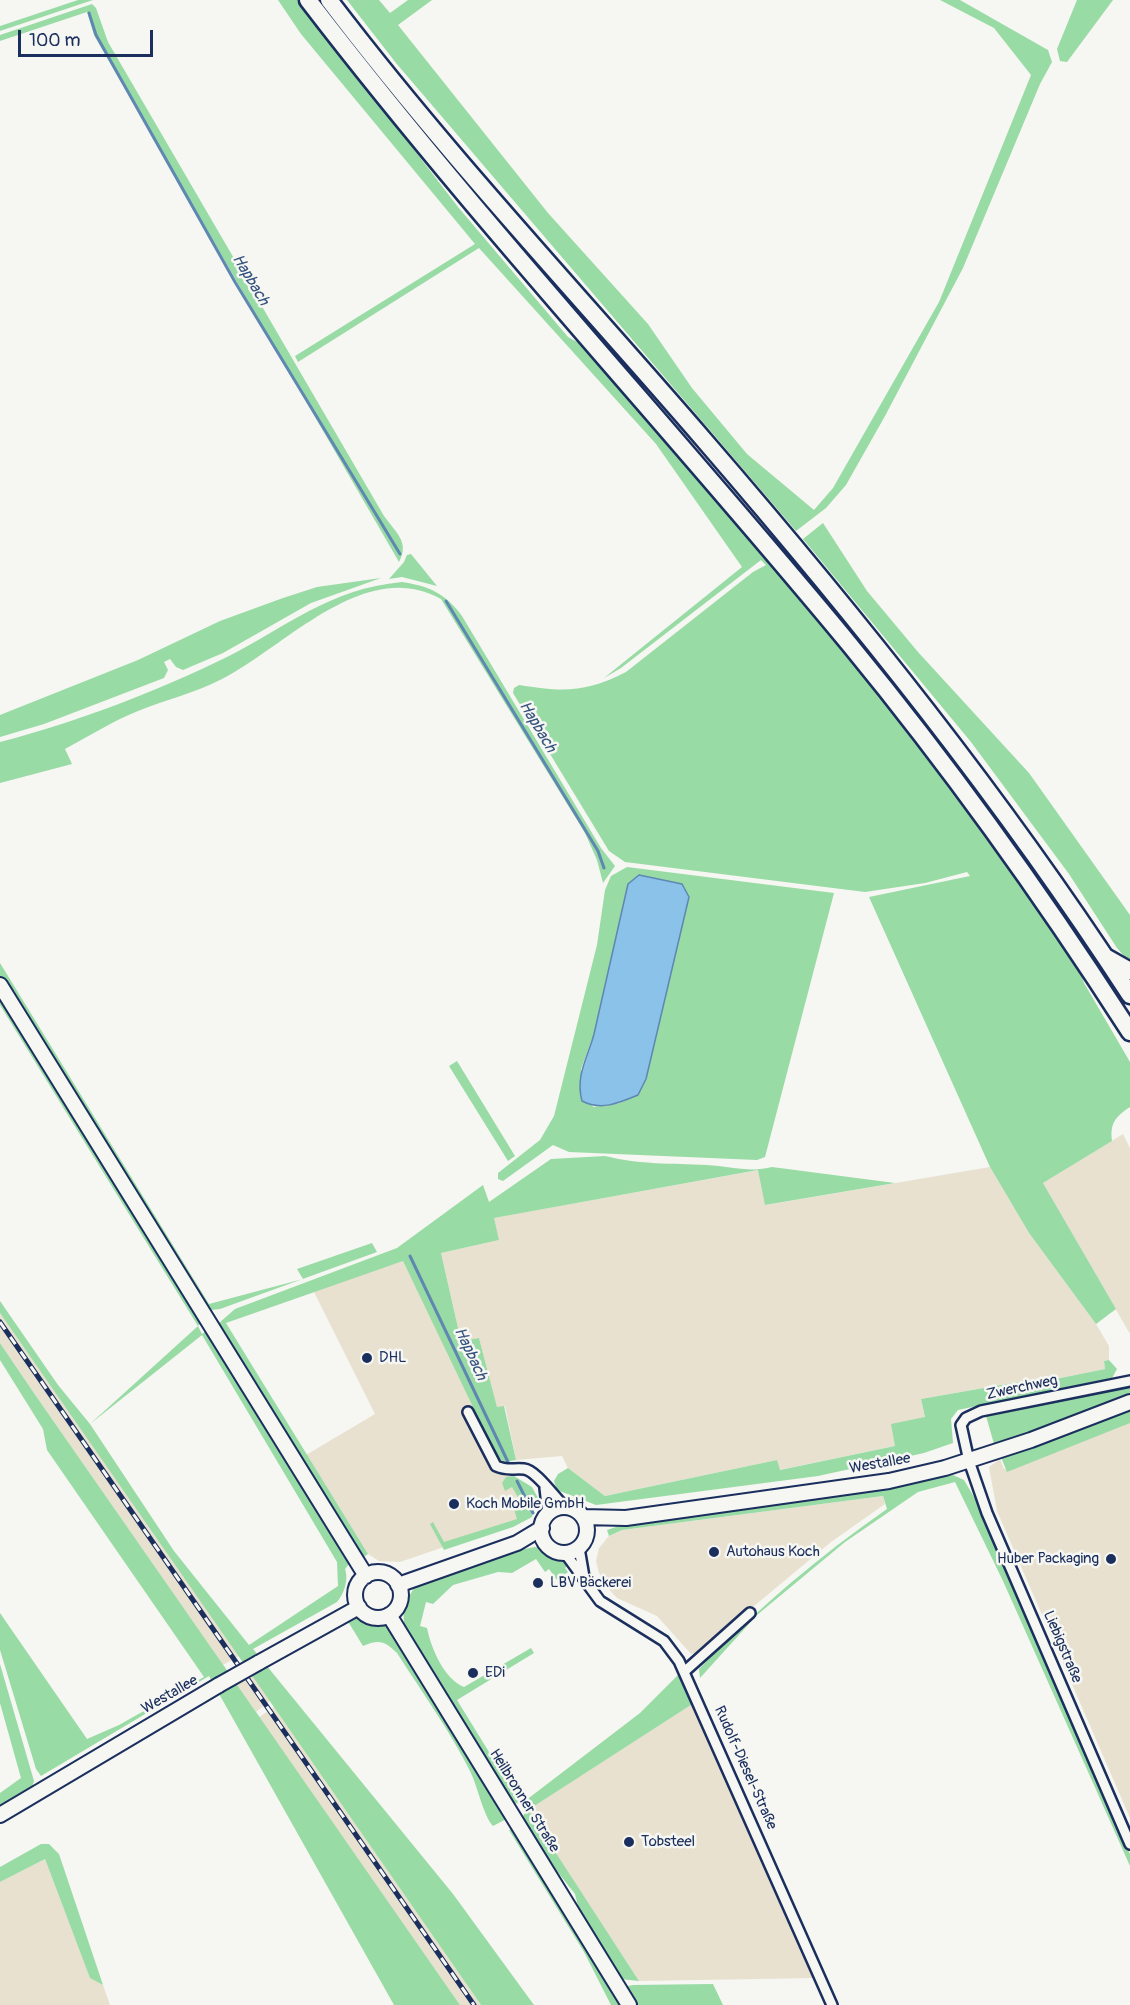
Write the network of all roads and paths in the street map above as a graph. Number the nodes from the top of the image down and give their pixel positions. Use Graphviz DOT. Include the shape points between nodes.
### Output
graph roads {
  1 [pos="308,0"];
  2 [pos="329,0"];
  3 [pos="1106,958"];
  4 [pos="1130,971"];
  5 [pos="0,984"];
  6 [pos="1130,995"];
  7 [pos="1130,1032"];
  8 [pos="1130,1380"];
  9 [pos="1130,1402"];
  10 [pos="468,1412"];
  11 [pos="969,1461"];
  12 [pos="545,1488"];
  13 [pos="565,1507"];
  14 [pos="549,1514"];
  15 [pos="583,1517"];
  16 [pos="626,1518"];
  17 [pos="542,1528"];
  18 [pos="587,1534"];
  19 [pos="517,1543"];
  20 [pos="546,1543"];
  21 [pos="579,1548"];
  22 [pos="565,1553"];
  23 [pos="366,1576"];
  24 [pos="585,1580"];
  25 [pos="399,1585"];
  26 [pos="359,1607"];
  27 [pos="750,1613"];
  28 [pos="390,1615"];
  29 [pos="685,1671"];
  30 [pos="0,1815"];
  31 [pos="1130,1844"];
  32 [pos="629,2005"];
  33 [pos="832,2005"];
  1 -- 7 [label="highway" via="446,175 766,545 918,730 985,819"];
  2 -- 3 [label="highway" via="419,116 798,551 1000,806"];
  3 -- 4 [label="highway"];
  3 -- 6 [label="highway"];
  5 -- 23 [label="main road"];
  8 -- 11 [label="street, Zwerchweg" via="966,1418 961,1425"];
  9 -- 11 [label="main road, Westallee"];
  10 -- 12 [label="street" via="496,1466 534,1473"];
  11 -- 16 [label="main road, Westallee" via="889,1481"];
  11 -- 31 [label="street, Liebigstraße" via="987,1513"];
  12 -- 13 [label="street"];
  12 -- 14 [label="street"];
  13 -- 14 [label="main road"];
  13 -- 15 [label="main road"];
  14 -- 17 [label="main road"];
  15 -- 16 [label="main road, Westallee"];
  15 -- 18 [label="main road"];
  16 -- 18 [label="main road, Westallee"];
  17 -- 19 [label="main road"];
  17 -- 20 [label="main road"];
  18 -- 21 [label="main road"];
  19 -- 20 [label="main road"];
  19 -- 25 [label="main road"];
  20 -- 22 [label="main road"];
  21 -- 22 [label="main road"];
  21 -- 24 [label="street, Rudolf-Diesel-Straße"];
  22 -- 24 [label="street, Rudolf-Diesel-Straße"];
  23 -- 25 [label="main road" via="384,1573"];
  23 -- 26 [label="main road" via="356,1590"];
  24 -- 29 [label="street, Rudolf-Diesel-Straße" via="600,1602 664,1641"];
  25 -- 28 [label="main road" via="400,1601"];
  26 -- 28 [label="main road" via="372,1617"];
  26 -- 30 [label="main road, Westallee, bridge"];
  27 -- 29 [label="street"];
  28 -- 32 [label="main road, Heilbronner Straße"];
  29 -- 33 [label="street, Rudolf-Diesel-Straße"];
}
